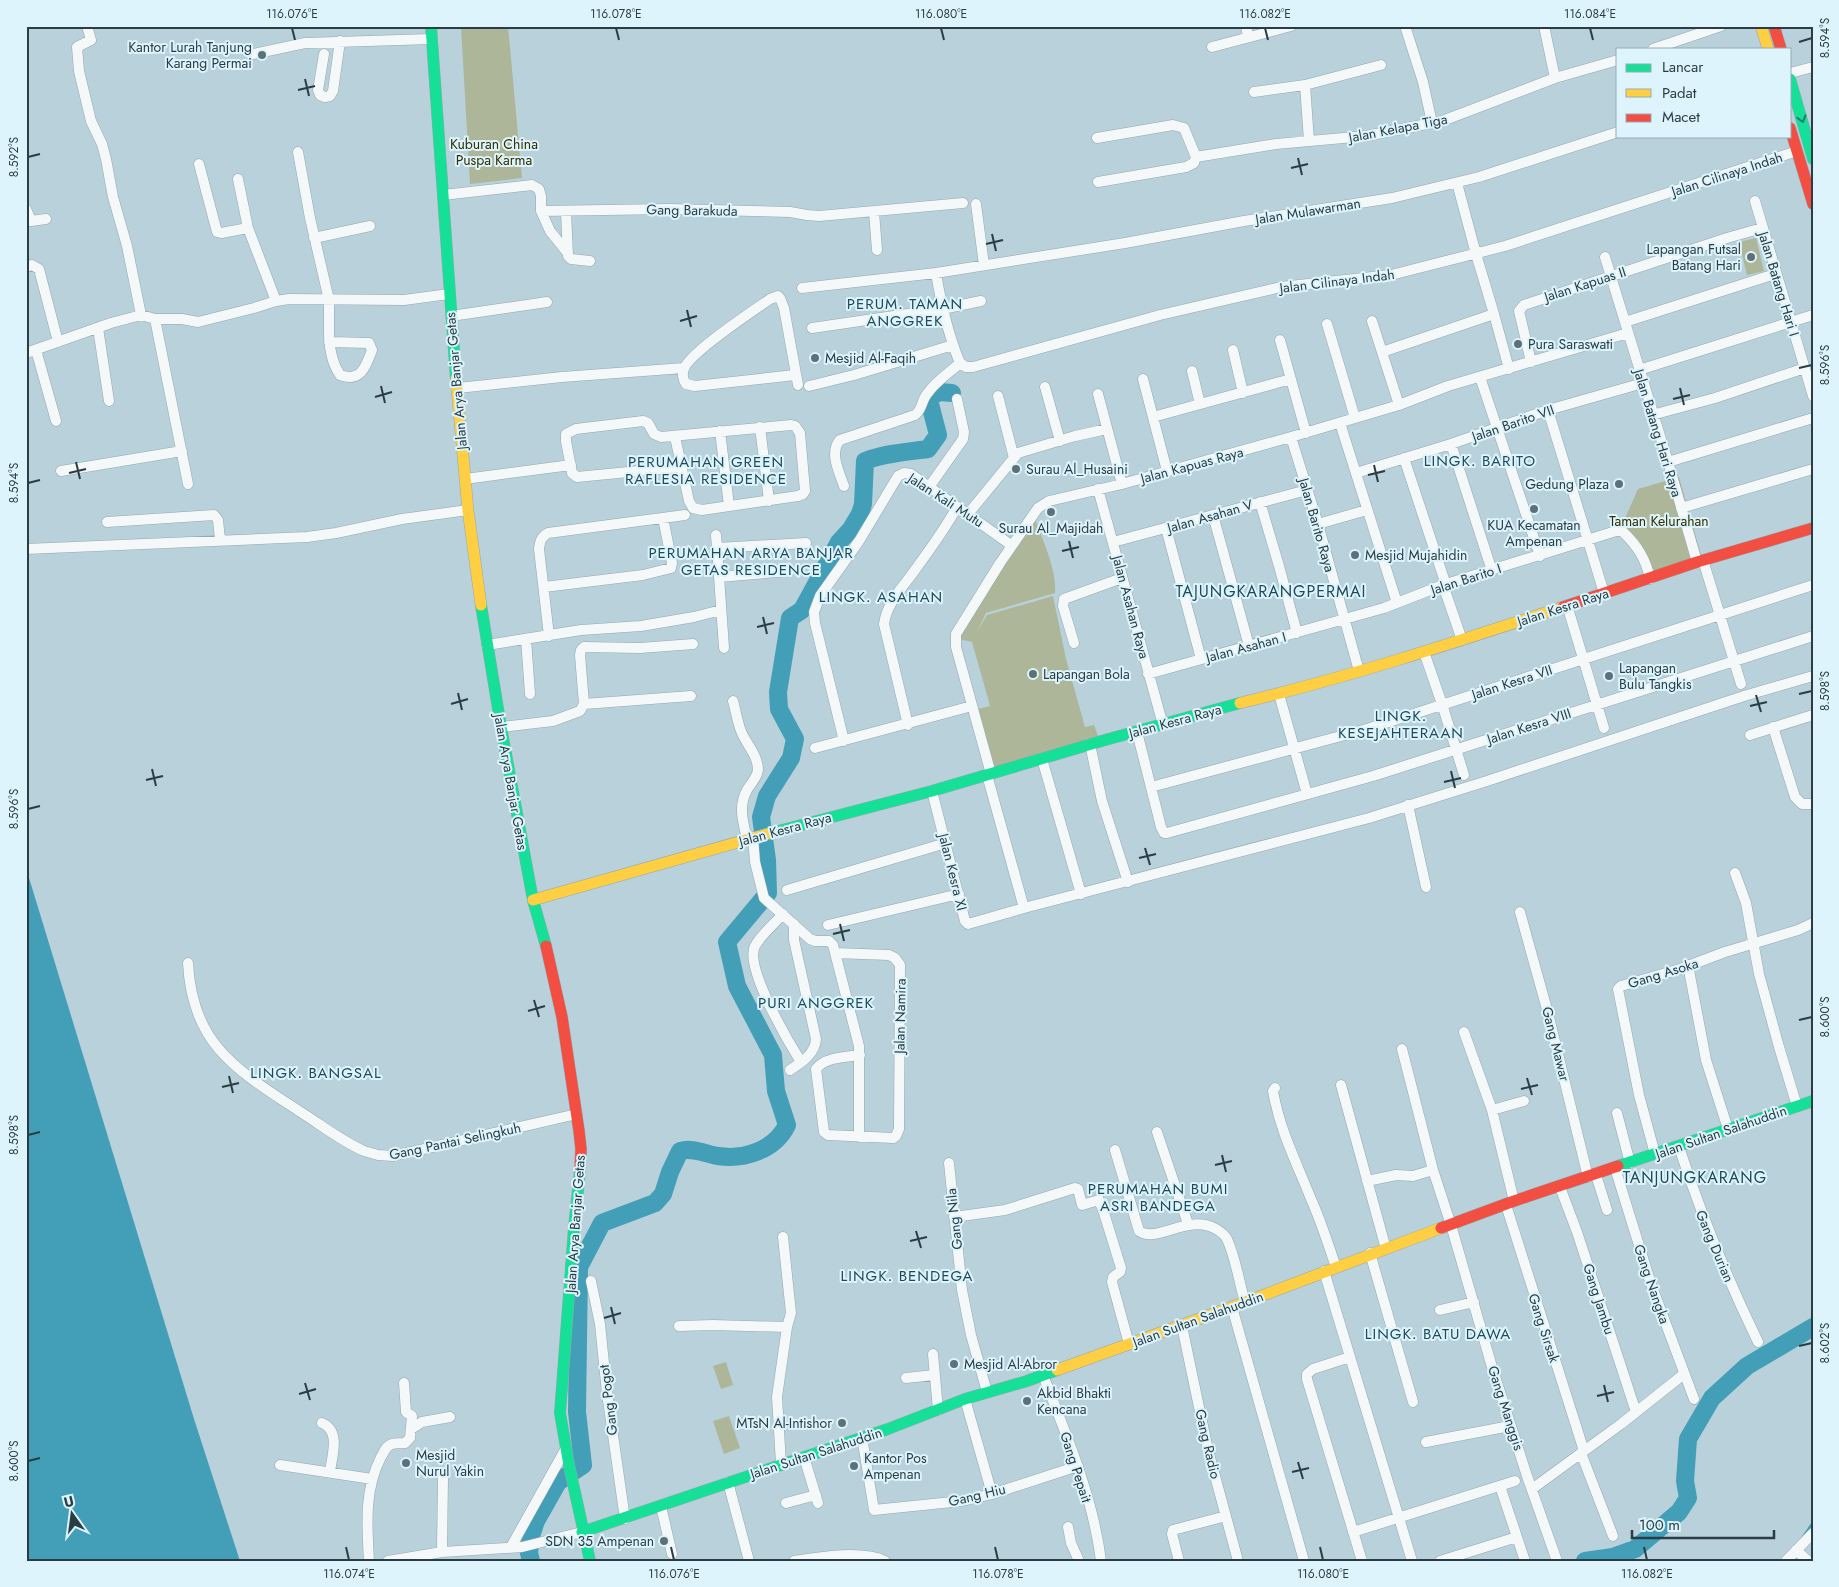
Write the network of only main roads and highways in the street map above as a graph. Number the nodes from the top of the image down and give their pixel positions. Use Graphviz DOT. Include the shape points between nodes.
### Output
graph roads {
  1 [pos="431,26"];
  2 [pos="1761,26"];
  3 [pos="1774,26"];
  4 [pos="1768,48"];
  5 [pos="1781,48"];
  6 [pos="1792,86"];
  7 [pos="1792,135"];
  8 [pos="1813,159"];
  9 [pos="1807,165"];
  10 [pos="1813,204"];
  11 [pos="1813,528"];
  12 [pos="533,900"];
  13 [pos="1813,1101"];
  14 [pos="582,1532"];
  15 [pos="590,1561"];
  1 -- 12 [label="main road, Jalan Arya Banjar Getas" via="468,510 487,645"];
  2 -- 4 [label="main road"];
  3 -- 5 [label="main road"];
  6 -- 8 [label="main road, one-way"];
  7 -- 9 [label="main road" via="1797,151"];
  9 -- 10 [label="main road"];
  11 -- 12 [label="main road, Jalan Kesra Raya" via="1359,671"];
  12 -- 14 [label="main road, Jalan Arya Banjar Getas" via="562,1017 581,1149 560,1413"];
  13 -- 14 [label="main road, Jalan Sultan Salahuddin" via="1510,1203 1043,1375 964,1399"];
  14 -- 15 [label="main road, Jalan Arya Banjar Getas"];
}
